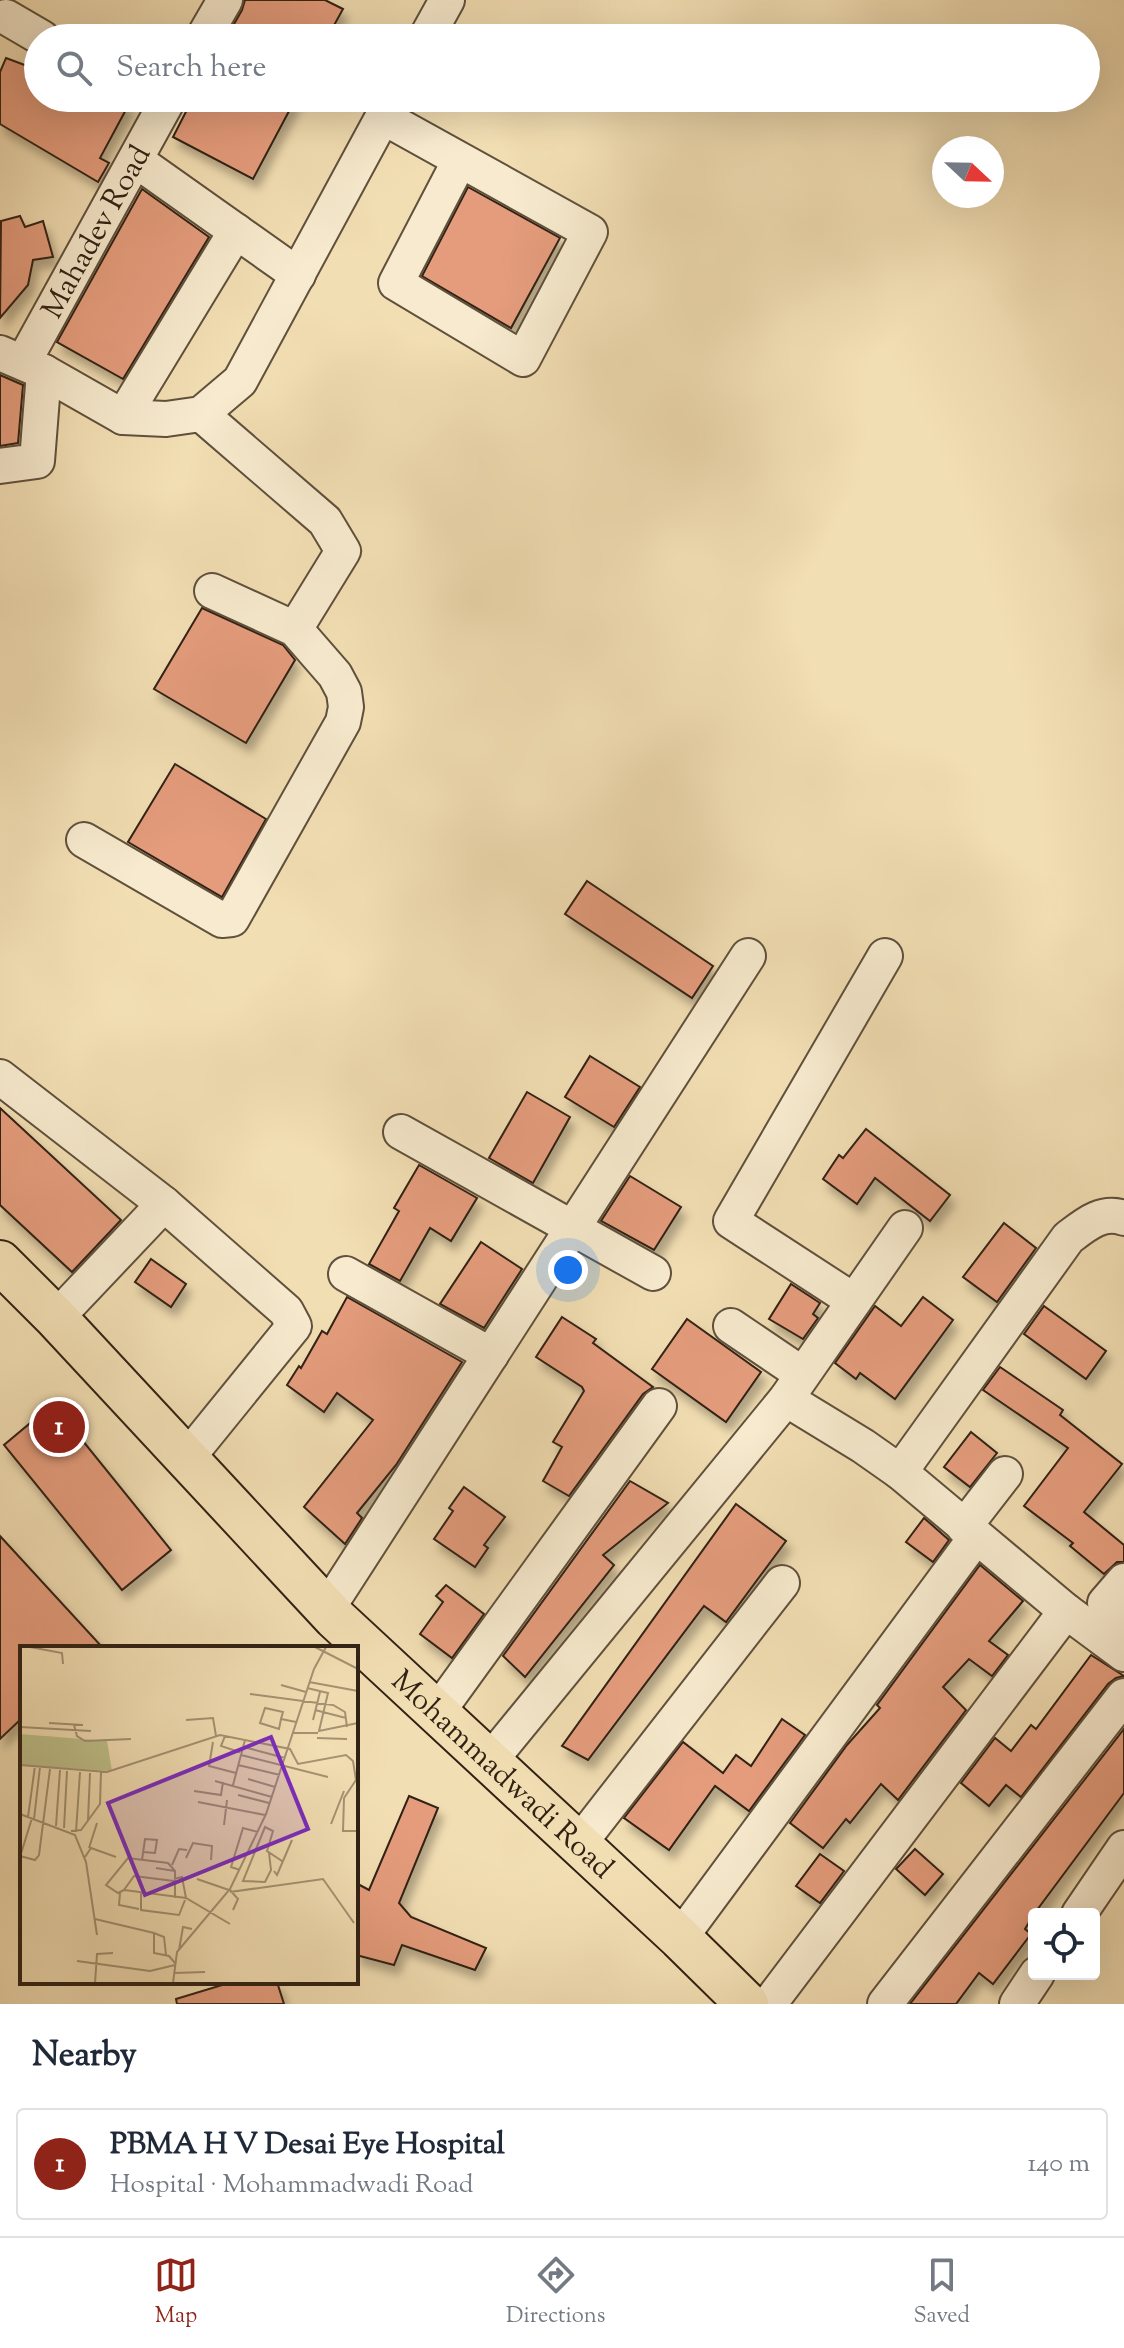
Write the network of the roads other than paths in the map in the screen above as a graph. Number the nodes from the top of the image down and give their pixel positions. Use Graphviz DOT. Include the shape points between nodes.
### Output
graph roads {
  1 [pos="225,0"];
  2 [pos="447,0"];
  3 [pos="7,15"];
  4 [pos="211,24"];
  5 [pos="434,24"];
  6 [pos="24,26"];
  7 [pos="155,112"];
  8 [pos="385,112"];
  9 [pos="395,112"];
  10 [pos="460,160"];
  11 [pos="137,161"];
  12 [pos="236,231"];
  13 [pos="298,275"];
  14 [pos="23,362"];
  15 [pos="201,414"];
  16 [pos="123,417"];
  17 [pos="0,466"];
  18 [pos="212,591"];
  19 [pos="299,623"];
  20 [pos="84,840"];
  21 [pos="748,956"];
  22 [pos="885,956"];
  23 [pos="6,1091"];
  24 [pos="401,1132"];
  25 [pos="164,1204"];
  26 [pos="1124,1218"];
  27 [pos="573,1228"];
  28 [pos="905,1228"];
  29 [pos="0,1262"];
  30 [pos="653,1273"];
  31 [pos="346,1274"];
  32 [pos="854,1301"];
  33 [pos="56,1318"];
  34 [pos="731,1326"];
  35 [pos="491,1355"];
  36 [pos="794,1387"];
  37 [pos="659,1406"];
  38 [pos="187,1458"];
  39 [pos="900,1472"];
  40 [pos="1005,1474"];
  41 [pos="970,1532"];
  42 [pos="1124,1581"];
  43 [pos="782,1583"];
  44 [pos="327,1609"];
  45 [pos="1066,1611"];
  46 [pos="1124,1619"];
  47 [pos="1124,1654"];
  48 [pos="1124,1696"];
  49 [pos="436,1714"];
  50 [pos="489,1762"];
  51 [pos="578,1845"];
  52 [pos="1124,1848"];
  53 [pos="1083,1908"];
  54 [pos="680,1938"];
  55 [pos="1033,1980"];
  56 [pos="747,2004"];
  57 [pos="769,2004"];
  58 [pos="885,2004"];
  59 [pos="1017,2004"];
  1 -- 4 [label="street"];
  2 -- 5 [label="street"];
  3 -- 6 [label="street"];
  7 -- 11 [label="street, Mahadev Road"];
  8 -- 13 [label="street"];
  9 -- 10 [label="street"];
  10 -- 10 [label="street" via="590,232 523,359 396,283"];
  11 -- 12 [label="street"];
  11 -- 14 [label="street, Mahadev Road"];
  12 -- 13 [label="street"];
  12 -- 16 [label="street"];
  13 -- 15 [label="street" via="240,381"];
  14 -- 16 [label="street"];
  14 -- 17 [label="street, Mahadev Road" via="37,461"];
  15 -- 16 [label="street"];
  15 -- 19 [label="street" via="325,521 343,551"];
  18 -- 19 [label="street"];
  19 -- 20 [label="street" via="344,692 343,722 235,915 222,920"];
  21 -- 27 [label="street"];
  22 -- 32 [label="street" via="731,1221"];
  23 -- 25 [label="street"];
  24 -- 27 [label="street"];
  25 -- 33 [label="street"];
  25 -- 38 [label="street" via="286,1311 294,1326"];
  26 -- 39 [label="street" via="1091,1220 1068,1238"];
  27 -- 30 [label="street"];
  27 -- 35 [label="street"];
  28 -- 32 [label="street"];
  29 -- 33 [label="main road, Mohammadwadi Road"];
  31 -- 35 [label="street"];
  32 -- 36 [label="street"];
  33 -- 38 [label="main road, Mohammadwadi Road"];
  34 -- 36 [label="street"];
  35 -- 44 [label="street"];
  36 -- 39 [label="street"];
  36 -- 50 [label="street"];
  37 -- 49 [label="street"];
  38 -- 44 [label="main road, Mohammadwadi Road"];
  39 -- 41 [label="street"];
  40 -- 41 [label="street"];
  41 -- 45 [label="street"];
  41 -- 54 [label="street"];
  42 -- 46 [label="street" via="1105,1603"];
  43 -- 51 [label="street"];
  44 -- 49 [label="main road, Mohammadwadi Road"];
  45 -- 47 [label="street"];
  45 -- 57 [label="street"];
  48 -- 58 [label="street"];
  49 -- 50 [label="main road, Mohammadwadi Road"];
  50 -- 51 [label="main road, Mohammadwadi Road"];
  51 -- 54 [label="main road, Mohammadwadi Road"];
  52 -- 53 [label="street"];
  54 -- 56 [label="main road, Mohammadwadi Road"];
  55 -- 59 [label="street"];
}
